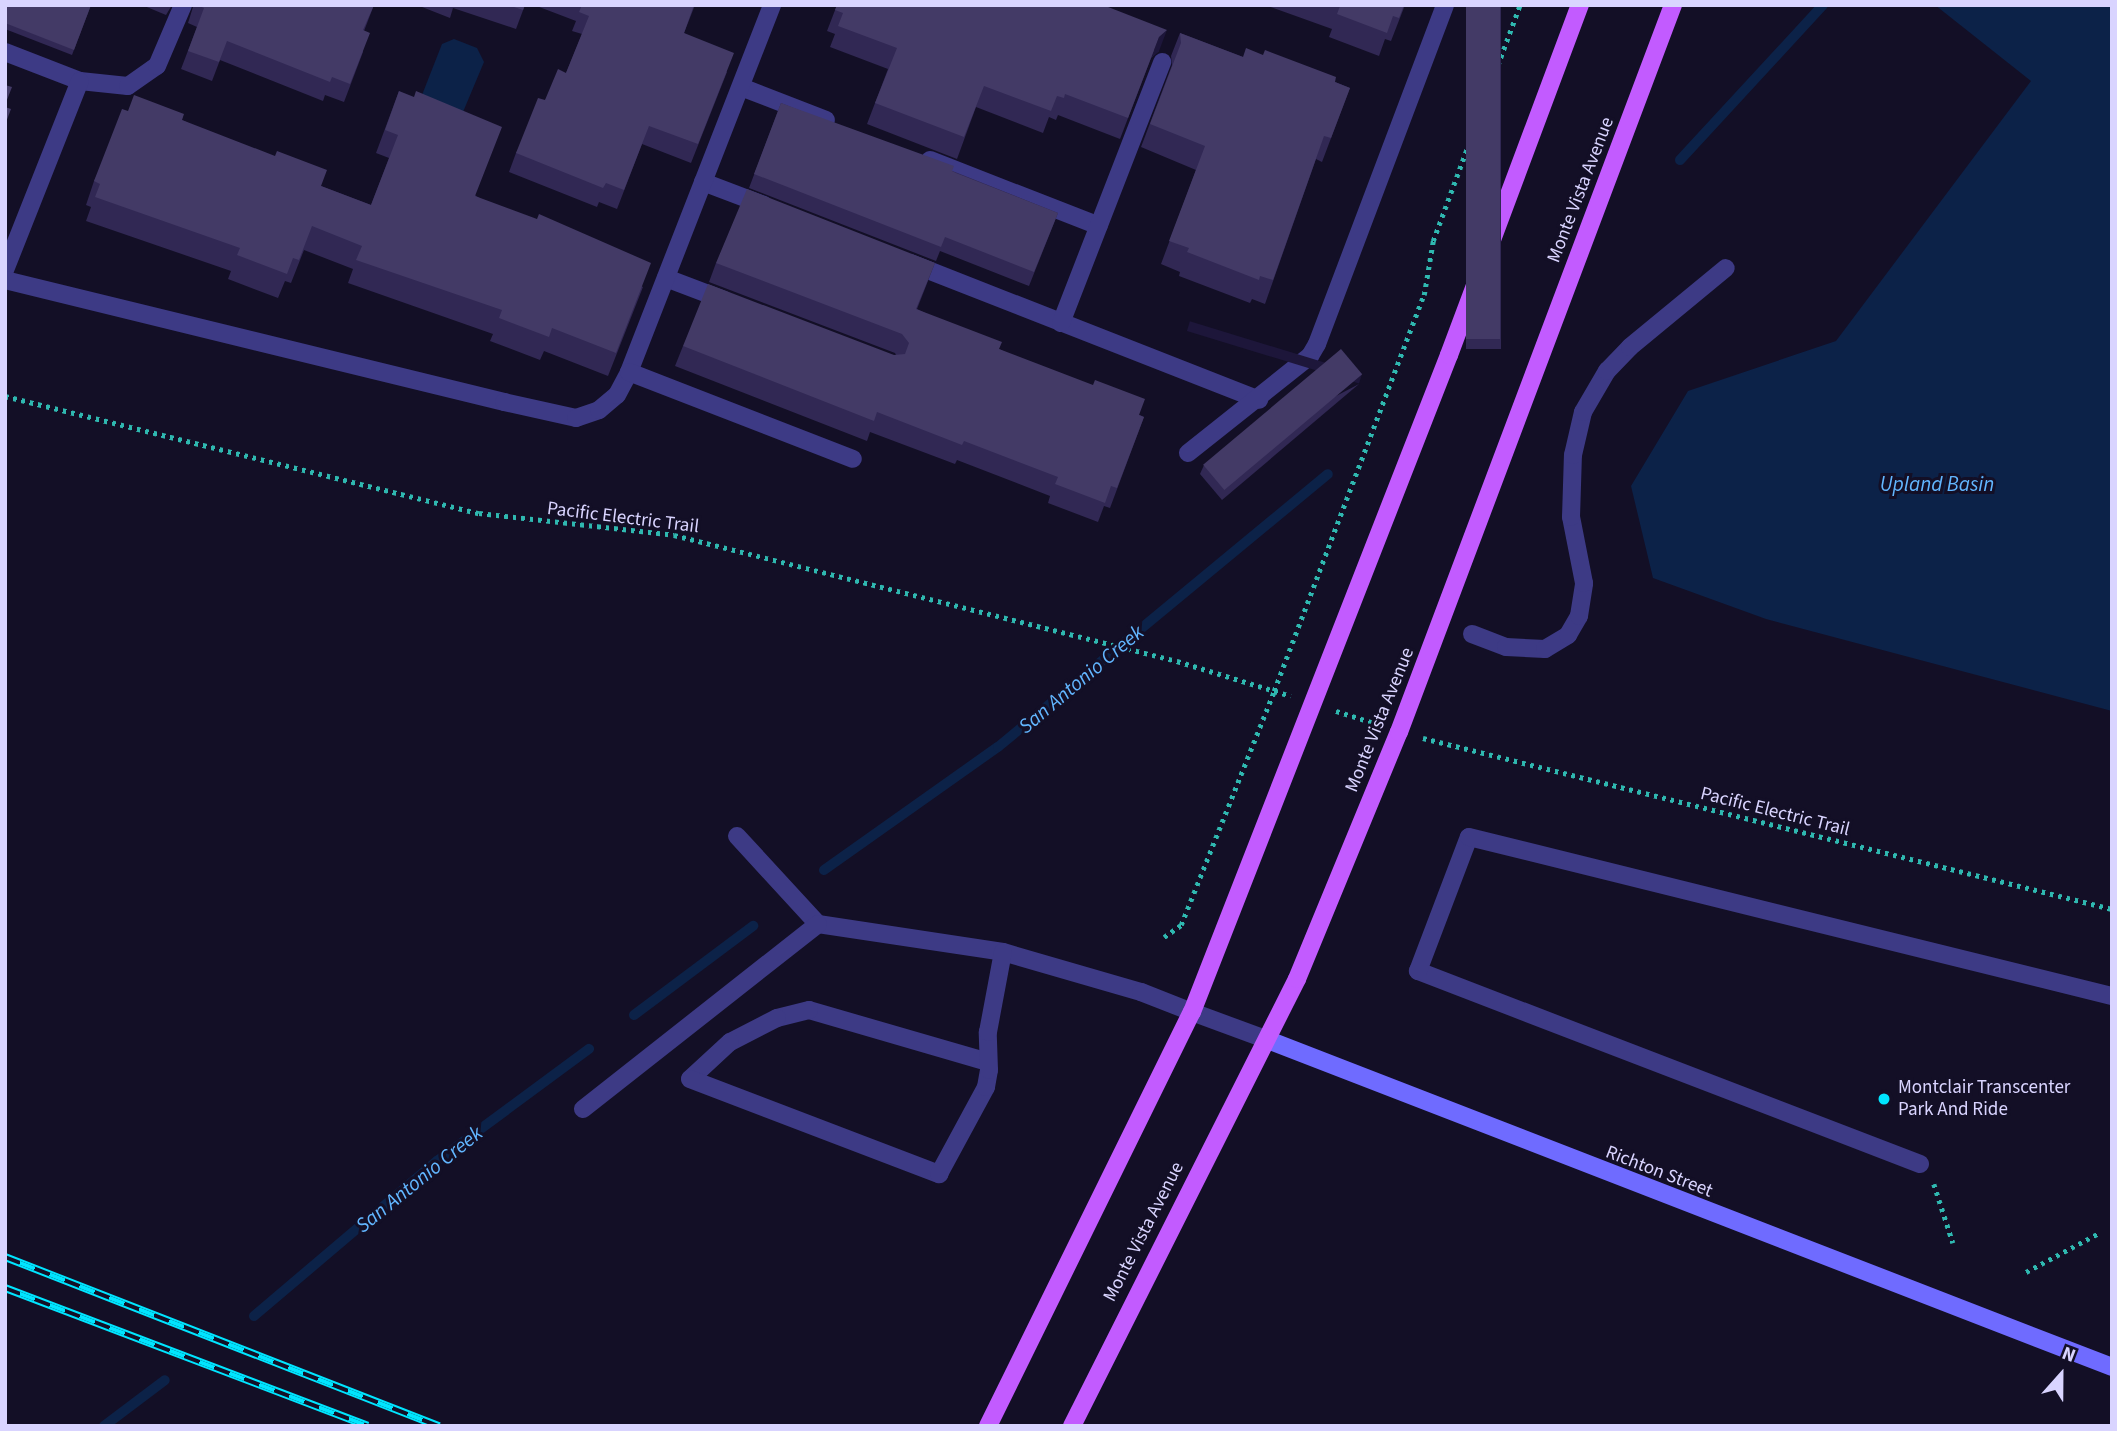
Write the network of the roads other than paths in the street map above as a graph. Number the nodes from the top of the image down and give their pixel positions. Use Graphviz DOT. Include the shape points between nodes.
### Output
graph roads {
  1 [pos="183,5"];
  2 [pos="772,5"];
  3 [pos="1445,5"];
  4 [pos="1580,5"];
  5 [pos="1673,5"];
  6 [pos="5,52"];
  7 [pos="1162,62"];
  8 [pos="80,80"];
  9 [pos="741,87"];
  10 [pos="843,126"];
  11 [pos="907,151"];
  12 [pos="703,182"];
  13 [pos="780,212"];
  14 [pos="1099,226"];
  15 [pos="895,257"];
  16 [pos="1726,268"];
  17 [pos="5,270"];
  18 [pos="666,278"];
  19 [pos="5,280"];
  20 [pos="741,306"];
  21 [pos="1061,323"];
  22 [pos="629,372"];
  23 [pos="1259,400"];
  24 [pos="1188,453"];
  25 [pos="853,459"];
  26 [pos="1472,634"];
  27 [pos="737,836"];
  28 [pos="818,924"];
  29 [pos="1003,952"];
  30 [pos="2112,996"];
  31 [pos="1192,1012"];
  32 [pos="1268,1040"];
  33 [pos="988,1062"];
  34 [pos="583,1109"];
  35 [pos="1920,1164"];
  36 [pos="2112,1367"];
  37 [pos="988,1426"];
  38 [pos="1072,1426"];
  1 -- 8 [label="street" via="164,54 144,77 128,86"];
  2 -- 9 [label="street"];
  3 -- 23 [label="street" via="1317,344 1310,356"];
  4 -- 31 [label="main road"];
  5 -- 32 [label="main road, Monte Vista Avenue" via="1399,732"];
  6 -- 8 [label="street"];
  7 -- 14 [label="street"];
  8 -- 17 [label="street"];
  9 -- 10 [label="street"];
  9 -- 12 [label="street"];
  11 -- 14 [label="street"];
  12 -- 13 [label="street"];
  12 -- 18 [label="street"];
  14 -- 21 [label="street"];
  15 -- 21 [label="street"];
  16 -- 26 [label="street" via="1630,347 1607,371 1583,412 1573,455 1571,517 1584,583 1579,616 1568,635 1545,649 1506,647"];
  18 -- 20 [label="street"];
  18 -- 22 [label="street"];
  19 -- 22 [label="street" via="576,418 599,410 617,395"];
  21 -- 23 [label="street"];
  22 -- 25 [label="street"];
  23 -- 24 [label="street"];
  27 -- 28 [label="street"];
  28 -- 29 [label="street, Richton Street"];
  28 -- 34 [label="street"];
  29 -- 31 [label="street, Richton Street" via="1141,992"];
  29 -- 33 [label="street" via="988,1032"];
  30 -- 35 [label="street" via="1469,837 1418,971"];
  31 -- 32 [label="street, Richton Street"];
  31 -- 37 [label="main road"];
  32 -- 36 [label="street, Richton Street"];
  32 -- 38 [label="main road, Monte Vista Avenue"];
  33 -- 33 [label="street" via="986,1087 939,1174 690,1079 730,1042 777,1018 809,1010"];
}
